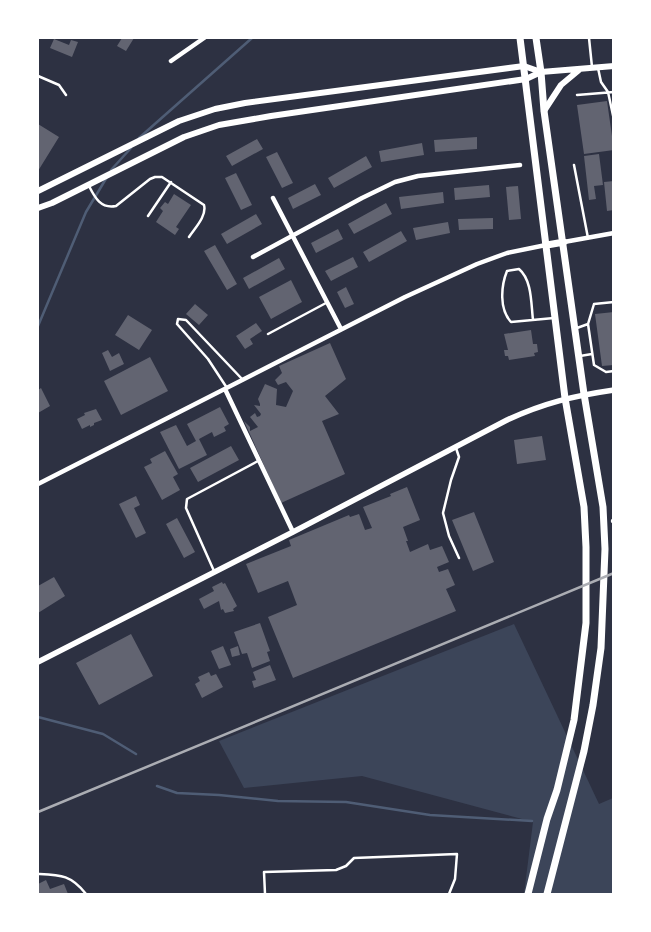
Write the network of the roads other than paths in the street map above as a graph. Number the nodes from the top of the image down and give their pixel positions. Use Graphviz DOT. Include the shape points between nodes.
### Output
graph roads {
  1 [pos="204,38"];
  2 [pos="520,38"];
  3 [pos="536,38"];
  4 [pos="589,38"];
  5 [pos="171,61"];
  6 [pos="524,66"];
  7 [pos="614,66"];
  8 [pos="595,68"];
  9 [pos="579,70"];
  10 [pos="541,72"];
  11 [pos="38,76"];
  12 [pos="526,79"];
  13 [pos="608,92"];
  14 [pos="614,92"];
  15 [pos="66,95"];
  16 [pos="577,96"];
  17 [pos="544,111"];
  18 [pos="614,120"];
  19 [pos="520,165"];
  20 [pos="574,165"];
  21 [pos="171,182"];
  22 [pos="88,185"];
  23 [pos="38,191"];
  24 [pos="273,198"];
  25 [pos="38,208"];
  26 [pos="148,216"];
  27 [pos="614,233"];
  28 [pos="294,235"];
  29 [pos="189,237"];
  30 [pos="588,238"];
  31 [pos="564,242"];
  32 [pos="547,245"];
  33 [pos="254,257"];
  34 [pos="614,302"];
  35 [pos="327,303"];
  36 [pos="556,318"];
  37 [pos="533,320"];
  38 [pos="588,324"];
  39 [pos="575,328"];
  40 [pos="341,329"];
  41 [pos="268,334"];
  42 [pos="592,354"];
  43 [pos="579,357"];
  44 [pos="614,371"];
  45 [pos="243,380"];
  46 [pos="226,388"];
  47 [pos="614,390"];
  48 [pos="584,394"];
  49 [pos="565,398"];
  50 [pos="456,447"];
  51 [pos="259,461"];
  52 [pos="38,484"];
  53 [pos="293,532"];
  54 [pos="459,558"];
  55 [pos="214,571"];
  56 [pos="38,662"];
  57 [pos="38,874"];
  58 [pos="86,894"];
  59 [pos="265,894"];
  60 [pos="449,894"];
  61 [pos="528,894"];
  62 [pos="547,894"];
  1 -- 5 [label="street"];
  2 -- 6 [label="main road"];
  3 -- 10 [label="main road"];
  4 -- 8 [label="lane"];
  6 -- 10 [label="main road"];
  6 -- 12 [label="main road"];
  6 -- 23 [label="main road" via="215,109 179,121"];
  7 -- 8 [label="main road"];
  8 -- 9 [label="main road"];
  8 -- 13 [label="lane"];
  9 -- 10 [label="main road"];
  9 -- 17 [label="main road" via="561,84"];
  10 -- 12 [label="main road"];
  10 -- 17 [label="main road"];
  11 -- 15 [label="lane" via="59,85"];
  12 -- 22 [label="main road" via="219,125 184,137"];
  12 -- 32 [label="main road"];
  13 -- 14 [label="lane"];
  13 -- 16 [label="lane"];
  13 -- 18 [label="lane"];
  17 -- 31 [label="main road"];
  19 -- 28 [label="street" via="406,178"];
  20 -- 30 [label="lane"];
  21 -- 22 [label="lane" via="162,177 150,179 116,206 109,207 98,202"];
  21 -- 26 [label="lane"];
  21 -- 29 [label="lane" via="204,205 204,214"];
  22 -- 25 [label="main road"];
  24 -- 28 [label="street"];
  27 -- 30 [label="street"];
  28 -- 33 [label="street"];
  28 -- 35 [label="street"];
  30 -- 31 [label="street"];
  31 -- 32 [label="main road"];
  31 -- 39 [label="main road"];
  32 -- 36 [label="main road"];
  32 -- 40 [label="street" via="507,253 477,264"];
  34 -- 38 [label="lane" via="594,304"];
  35 -- 40 [label="street"];
  35 -- 41 [label="lane"];
  36 -- 37 [label="lane"];
  36 -- 49 [label="main road"];
  37 -- 37 [label="lane" via="511,322 506,316 502,286 507,271 519,269 524,273"];
  38 -- 39 [label="lane"];
  38 -- 42 [label="lane"];
  39 -- 43 [label="main road"];
  40 -- 45 [label="street"];
  42 -- 43 [label="lane"];
  42 -- 44 [label="lane" via="594,365 606,372"];
  43 -- 48 [label="main road"];
  45 -- 46 [label="street"];
  45 -- 46 [label="lane" via="186,320 178,319 177,324 208,359"];
  46 -- 51 [label="street"];
  46 -- 52 [label="street"];
  47 -- 48 [label="street"];
  48 -- 49 [label="street"];
  48 -- 62 [label="main road" via="603,507 605,548 601,648 584,751"];
  49 -- 50 [label="street" via="535,407"];
  49 -- 61 [label="main road" via="583,500 586,623 574,720"];
  50 -- 53 [label="street"];
  50 -- 54 [label="lane" via="459,457 443,513"];
  51 -- 53 [label="street"];
  51 -- 55 [label="lane" via="187,499 186,508"];
  53 -- 55 [label="street"];
  55 -- 56 [label="street"];
  57 -- 58 [label="lane" via="61,875 72,880"];
  59 -- 60 [label="lane" via="264,872 336,870 354,858 456,854 455,880"];
}
